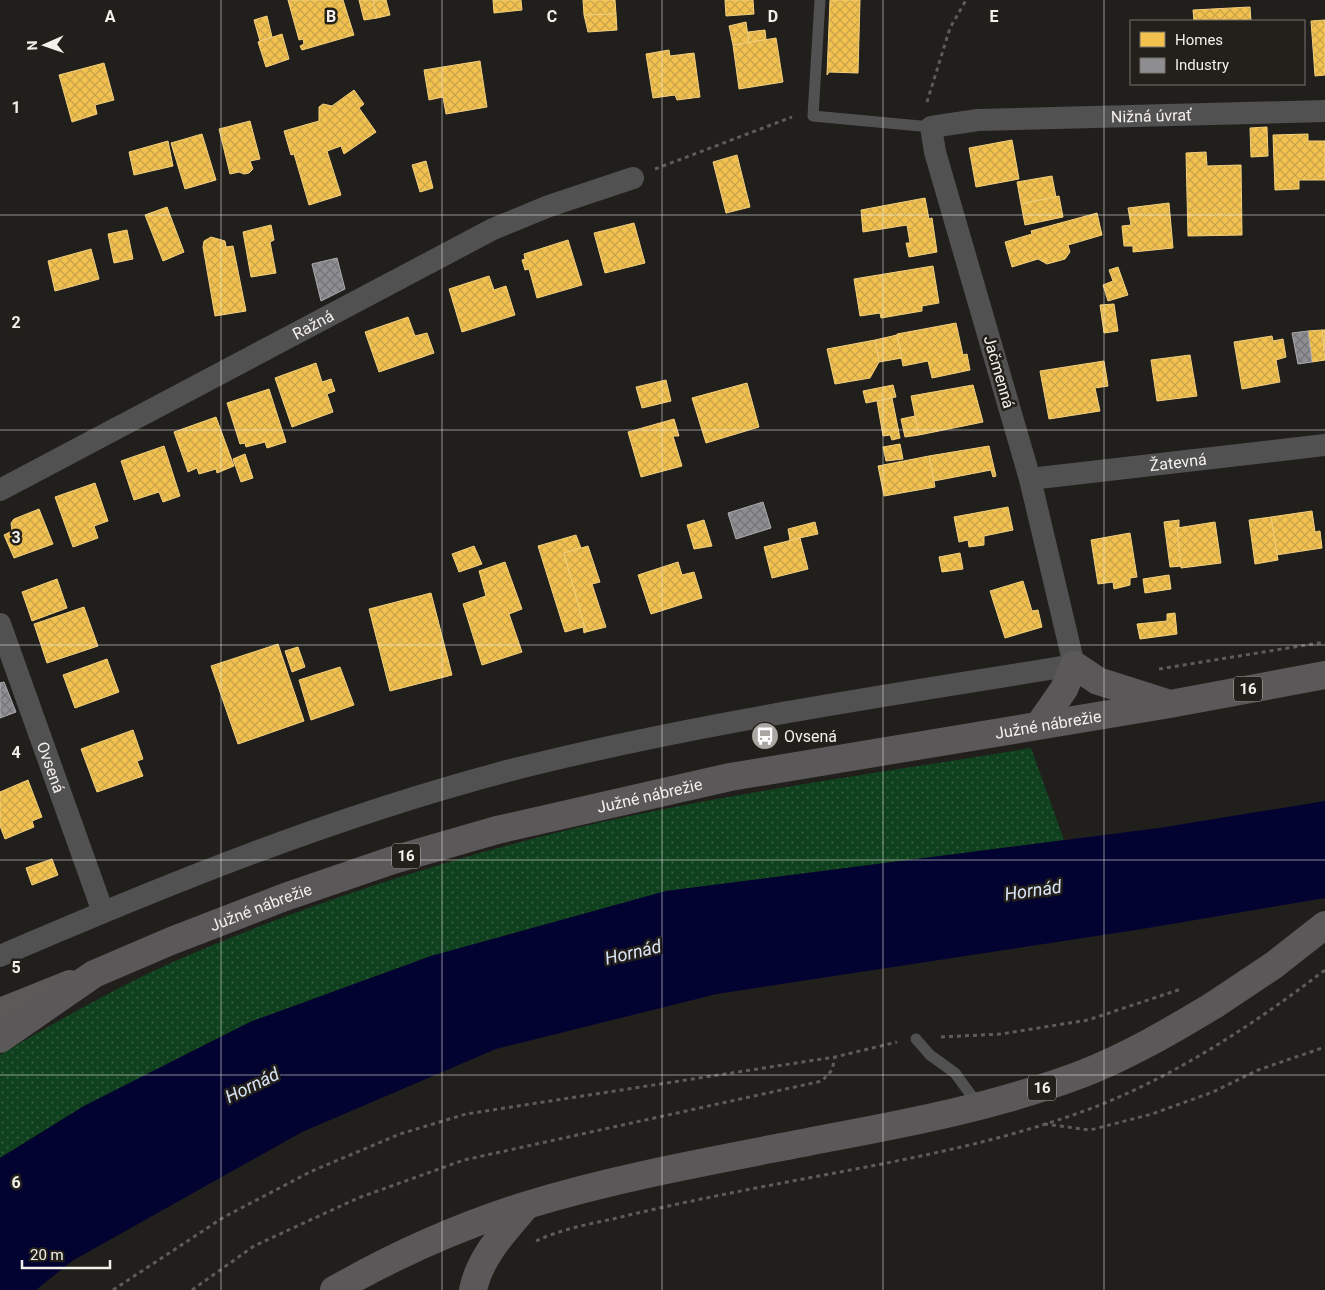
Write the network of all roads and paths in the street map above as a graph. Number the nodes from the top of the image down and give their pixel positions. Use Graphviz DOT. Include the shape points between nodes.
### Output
graph roads {
  1 [pos="820,0"];
  2 [pos="966,0"];
  3 [pos="1325,110"];
  4 [pos="813,116"];
  5 [pos="931,127"];
  6 [pos="633,178"];
  7 [pos="1325,445"];
  8 [pos="1030,480"];
  9 [pos="0,490"];
  10 [pos="0,624"];
  11 [pos="1074,665"];
  12 [pos="1325,675"];
  13 [pos="1170,704"];
  14 [pos="1039,725"];
  15 [pos="103,912"];
  16 [pos="1325,925"];
  17 [pos="0,956"];
  18 [pos="1325,970"];
  19 [pos="94,974"];
  20 [pos="1190,986"];
  21 [pos="0,1012"];
  22 [pos="1234,1035"];
  23 [pos="0,1039"];
  24 [pos="916,1039"];
  25 [pos="1325,1047"];
  26 [pos="835,1057"];
  27 [pos="979,1106"];
  28 [pos="1044,1124"];
  29 [pos="992,1139"];
  30 [pos="527,1205"];
  31 [pos="530,1244"];
  32 [pos="113,1290"];
  33 [pos="192,1290"];
  34 [pos="334,1290"];
  35 [pos="473,1290"];
  1 -- 4 [label="lane"];
  2 -- 5 [label="path" via="950,28 928,94 926,110"];
  3 -- 5 [label="street, Nižná úvrať" via="978,120"];
  4 -- 5 [label="lane"];
  4 -- 6 [label="path" via="791,117"];
  5 -- 8 [label="street, Jačmenná" via="935,152"];
  6 -- 9 [label="street, Ražná" via="493,229"];
  7 -- 8 [label="street, Žatevná"];
  8 -- 11 [label="street, Jačmenná"];
  10 -- 15 [label="street, Ovsená"];
  11 -- 13 [label="highway" via="1098,681"];
  11 -- 14 [label="highway" via="1064,689"];
  11 -- 15 [label="street" via="685,731 511,770 384,806 271,844"];
  12 -- 13 [label="highway, Južné nábrežie / 16"];
  13 -- 14 [label="highway, Južné nábrežie / 16"];
  14 -- 19 [label="highway, Južné nábrežie / 16" via="730,777 497,830 393,860 285,897"];
  15 -- 17 [label="street"];
  16 -- 27 [label="highway, 16, bridge" via="1274,965 1168,1033 1115,1060 1041,1088"];
  18 -- 22 [label="path"];
  19 -- 21 [label="main road, Južné nábrežie / 16"];
  19 -- 23 [label="highway"];
  20 -- 24 [label="path" via="1088,1020 1001,1034"];
  24 -- 26 [label="path"];
  24 -- 27 [label="lane" via="955,1073"];
  25 -- 28 [label="path" via="1258,1070 1213,1092 1152,1114 1090,1130"];
  26 -- 32 [label="path" via="466,1114 400,1134 312,1171 224,1217"];
  26 -- 33 [label="path" via="832,1070 822,1081 464,1160 358,1198 254,1246"];
  27 -- 30 [label="highway, 16" via="674,1169"];
  29 -- 31 [label="path" via="656,1208 568,1230"];
  30 -- 34 [label="highway, 16" via="411,1250"];
  30 -- 35 [label="highway" via="495,1244 480,1268"];
}
